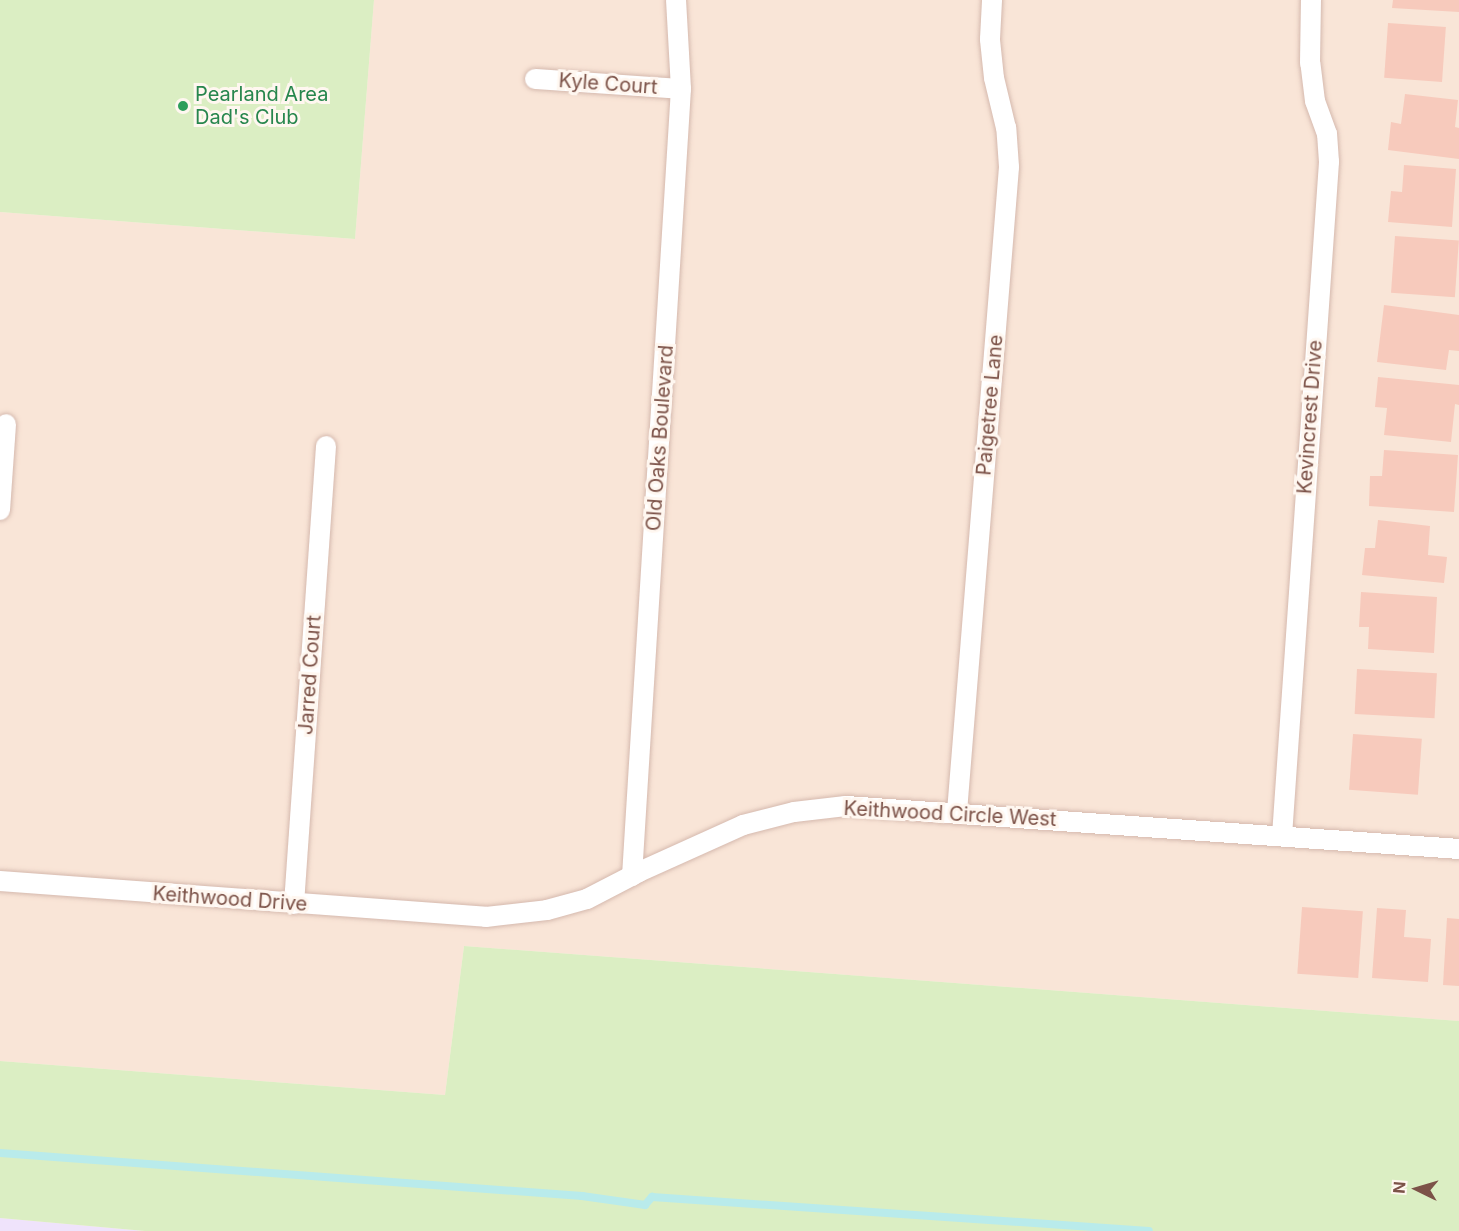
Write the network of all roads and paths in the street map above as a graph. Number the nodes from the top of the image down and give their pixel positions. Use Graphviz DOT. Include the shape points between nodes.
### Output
graph roads {
  1 [pos="676,0"];
  2 [pos="992,0"];
  3 [pos="1311,0"];
  4 [pos="535,79"];
  5 [pos="681,89"];
  6 [pos="6,424"];
  7 [pos="326,446"];
  8 [pos="0,510"];
  9 [pos="957,812"];
  10 [pos="1282,836"];
  11 [pos="1459,849"];
  12 [pos="632,876"];
  13 [pos="0,882"];
  14 [pos="294,904"];
  15 [pos="461,917"];
  1 -- 5 [label="street, Old Oaks Boulevard"];
  2 -- 9 [label="street, Paigetree Lane" via="990,39 1009,166"];
  3 -- 10 [label="street, Kevincrest Drive" via="1310,63 1315,101 1327,134 1329,162"];
  4 -- 5 [label="street, Kyle Court"];
  5 -- 12 [label="street, Old Oaks Boulevard"];
  6 -- 8 [label="street"];
  7 -- 14 [label="street, Jarred Court"];
  9 -- 10 [label="street, Keithwood Circle West"];
  9 -- 12 [label="street, Keithwood Circle West" via="846,806 794,812 743,825"];
  10 -- 11 [label="street, Keithwood Circle West"];
  12 -- 15 [label="street, Keithwood Circle West" via="587,899 547,910"];
  13 -- 14 [label="street, Keithwood Drive"];
  14 -- 15 [label="street, Keithwood Drive"];
}
